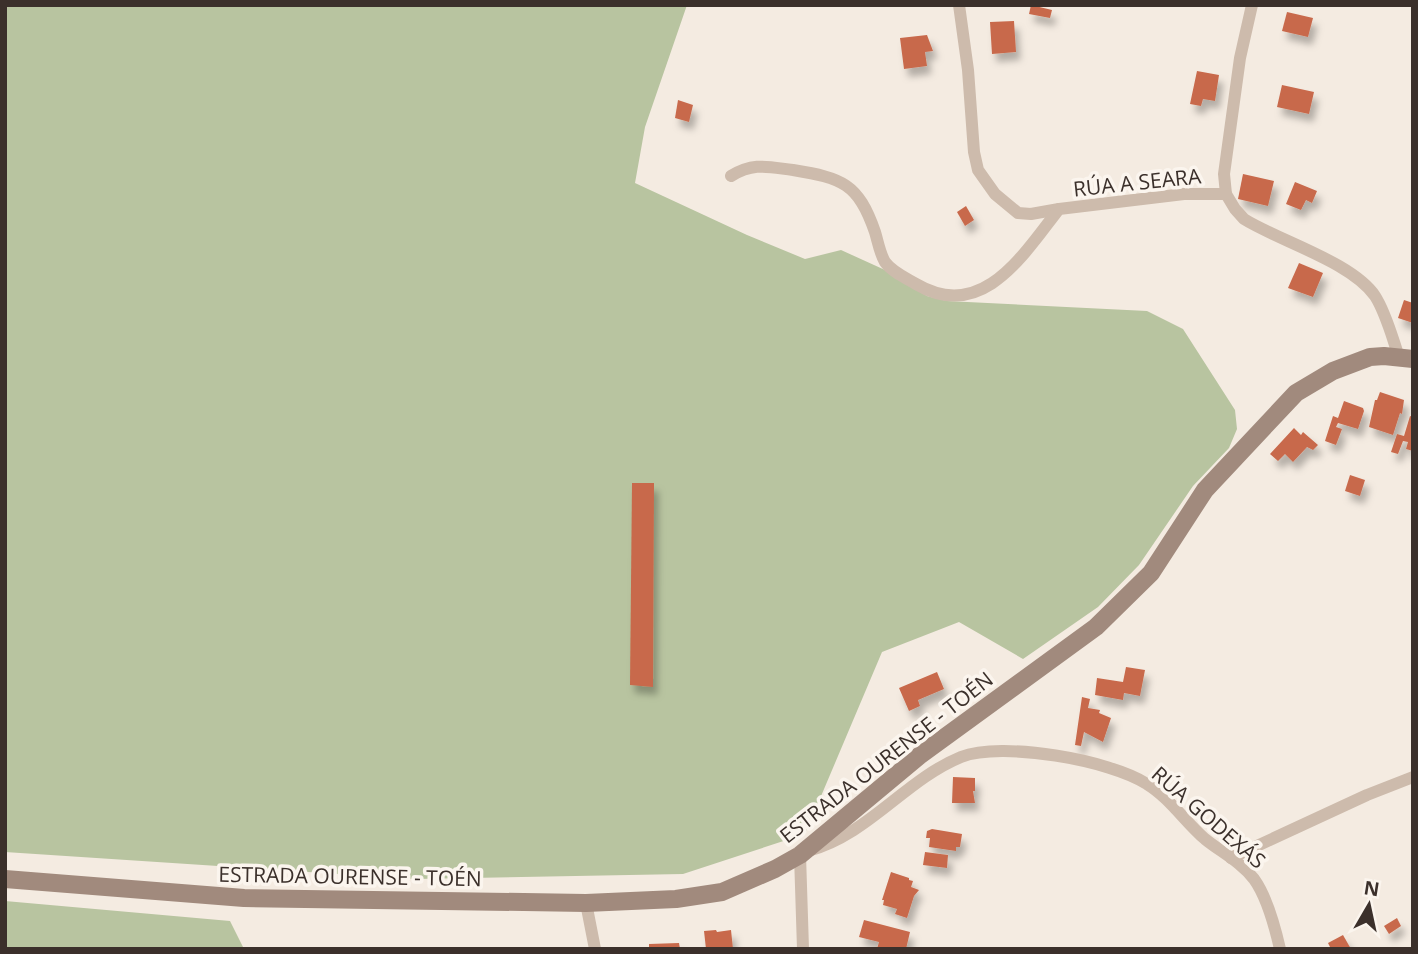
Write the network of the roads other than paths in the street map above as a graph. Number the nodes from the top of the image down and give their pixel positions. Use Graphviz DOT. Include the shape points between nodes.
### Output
graph roads {
  1 [pos="960,5"];
  2 [pos="1252,5"];
  3 [pos="731,176"];
  4 [pos="1226,194"];
  5 [pos="1059,209"];
  6 [pos="1406,358"];
  7 [pos="1413,777"];
  8 [pos="802,854"];
  9 [pos="1231,858"];
  10 [pos="5,878"];
  11 [pos="586,903"];
  12 [pos="595,949"];
  13 [pos="803,949"];
  14 [pos="1280,949"];
  1 -- 5 [label="street" via="978,170 985,183 1018,213"];
  2 -- 4 [label="street, RÚA A SEARA" via="1226,159"];
  3 -- 5 [label="street, RÚA A SEARA" via="760,166 816,174 848,185 862,202 886,264 946,296 976,291 1003,276"];
  4 -- 5 [label="street, RÚA A SEARA" via="1184,194"];
  4 -- 6 [label="street, RÚA A SEARA" via="1244,219 1329,262 1368,288"];
  6 -- 8 [label="street, ESTRADA OURENSE - TOÉN" via="1356,361 1296,393 1205,490 1151,573 1112,613 919,756"];
  7 -- 9 [label="street"];
  8 -- 9 [label="street, RÚA GODEXÁS" via="842,839 960,758 1019,752 1090,763 1136,778"];
  8 -- 11 [label="street, ESTRADA OURENSE - TOÉN" via="722,892"];
  8 -- 13 [label="street"];
  9 -- 14 [label="street, RÚA GODEXÁS" via="1260,889"];
  10 -- 11 [label="street, ESTRADA OURENSE - TOÉN" via="244,898"];
  11 -- 12 [label="street"];
}
